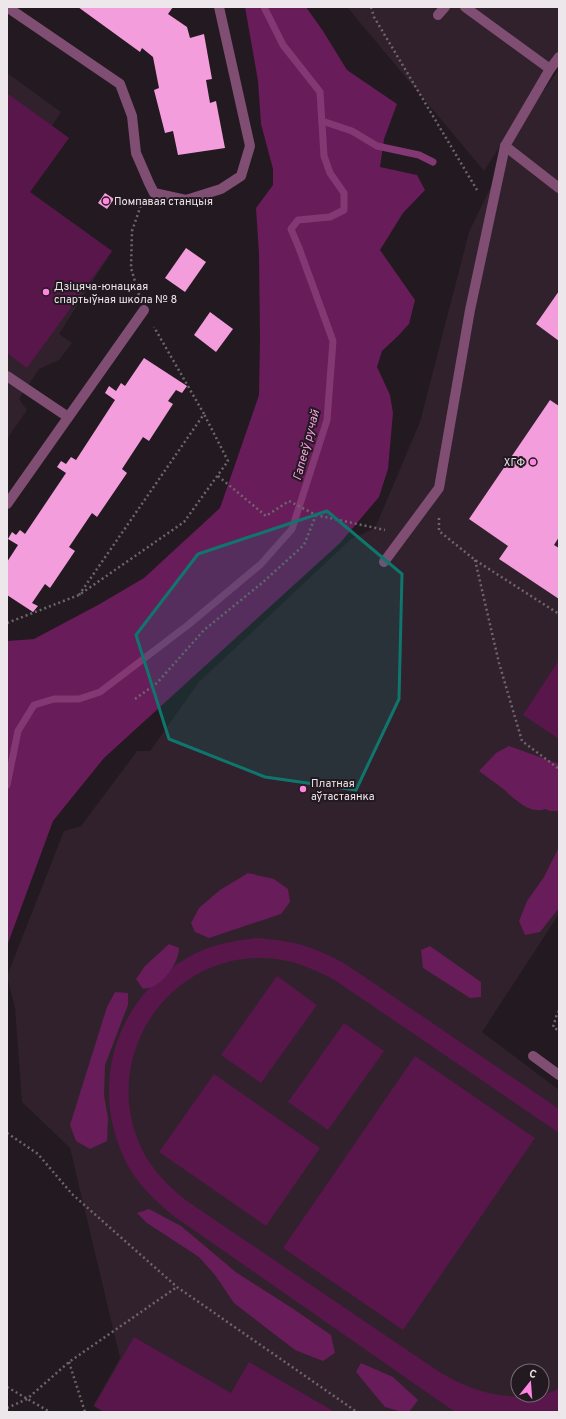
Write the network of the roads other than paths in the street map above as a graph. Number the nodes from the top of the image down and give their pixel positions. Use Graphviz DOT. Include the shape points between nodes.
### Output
graph roads {
  1 [pos="7,7"];
  2 [pos="219,7"];
  3 [pos="465,7"];
  4 [pos="559,57"];
  5 [pos="550,69"];
  6 [pos="505,146"];
  7 [pos="559,188"];
  8 [pos="144,310"];
  9 [pos="7,376"];
  10 [pos="68,417"];
  11 [pos="7,504"];
  12 [pos="384,562"];
  13 [pos="533,1056"];
  14 [pos="559,1075"];
  1 -- 2 [label="lane" via="120,84 132,116 136,153 148,183 154,193 186,200 221,189 241,176 250,146"];
  3 -- 5 [label="lane"];
  4 -- 5 [label="lane"];
  5 -- 6 [label="lane"];
  6 -- 7 [label="lane"];
  6 -- 12 [label="lane" via="470,310 439,488"];
  8 -- 10 [label="lane"];
  9 -- 10 [label="lane"];
  10 -- 11 [label="lane"];
  13 -- 14 [label="lane"];
}
